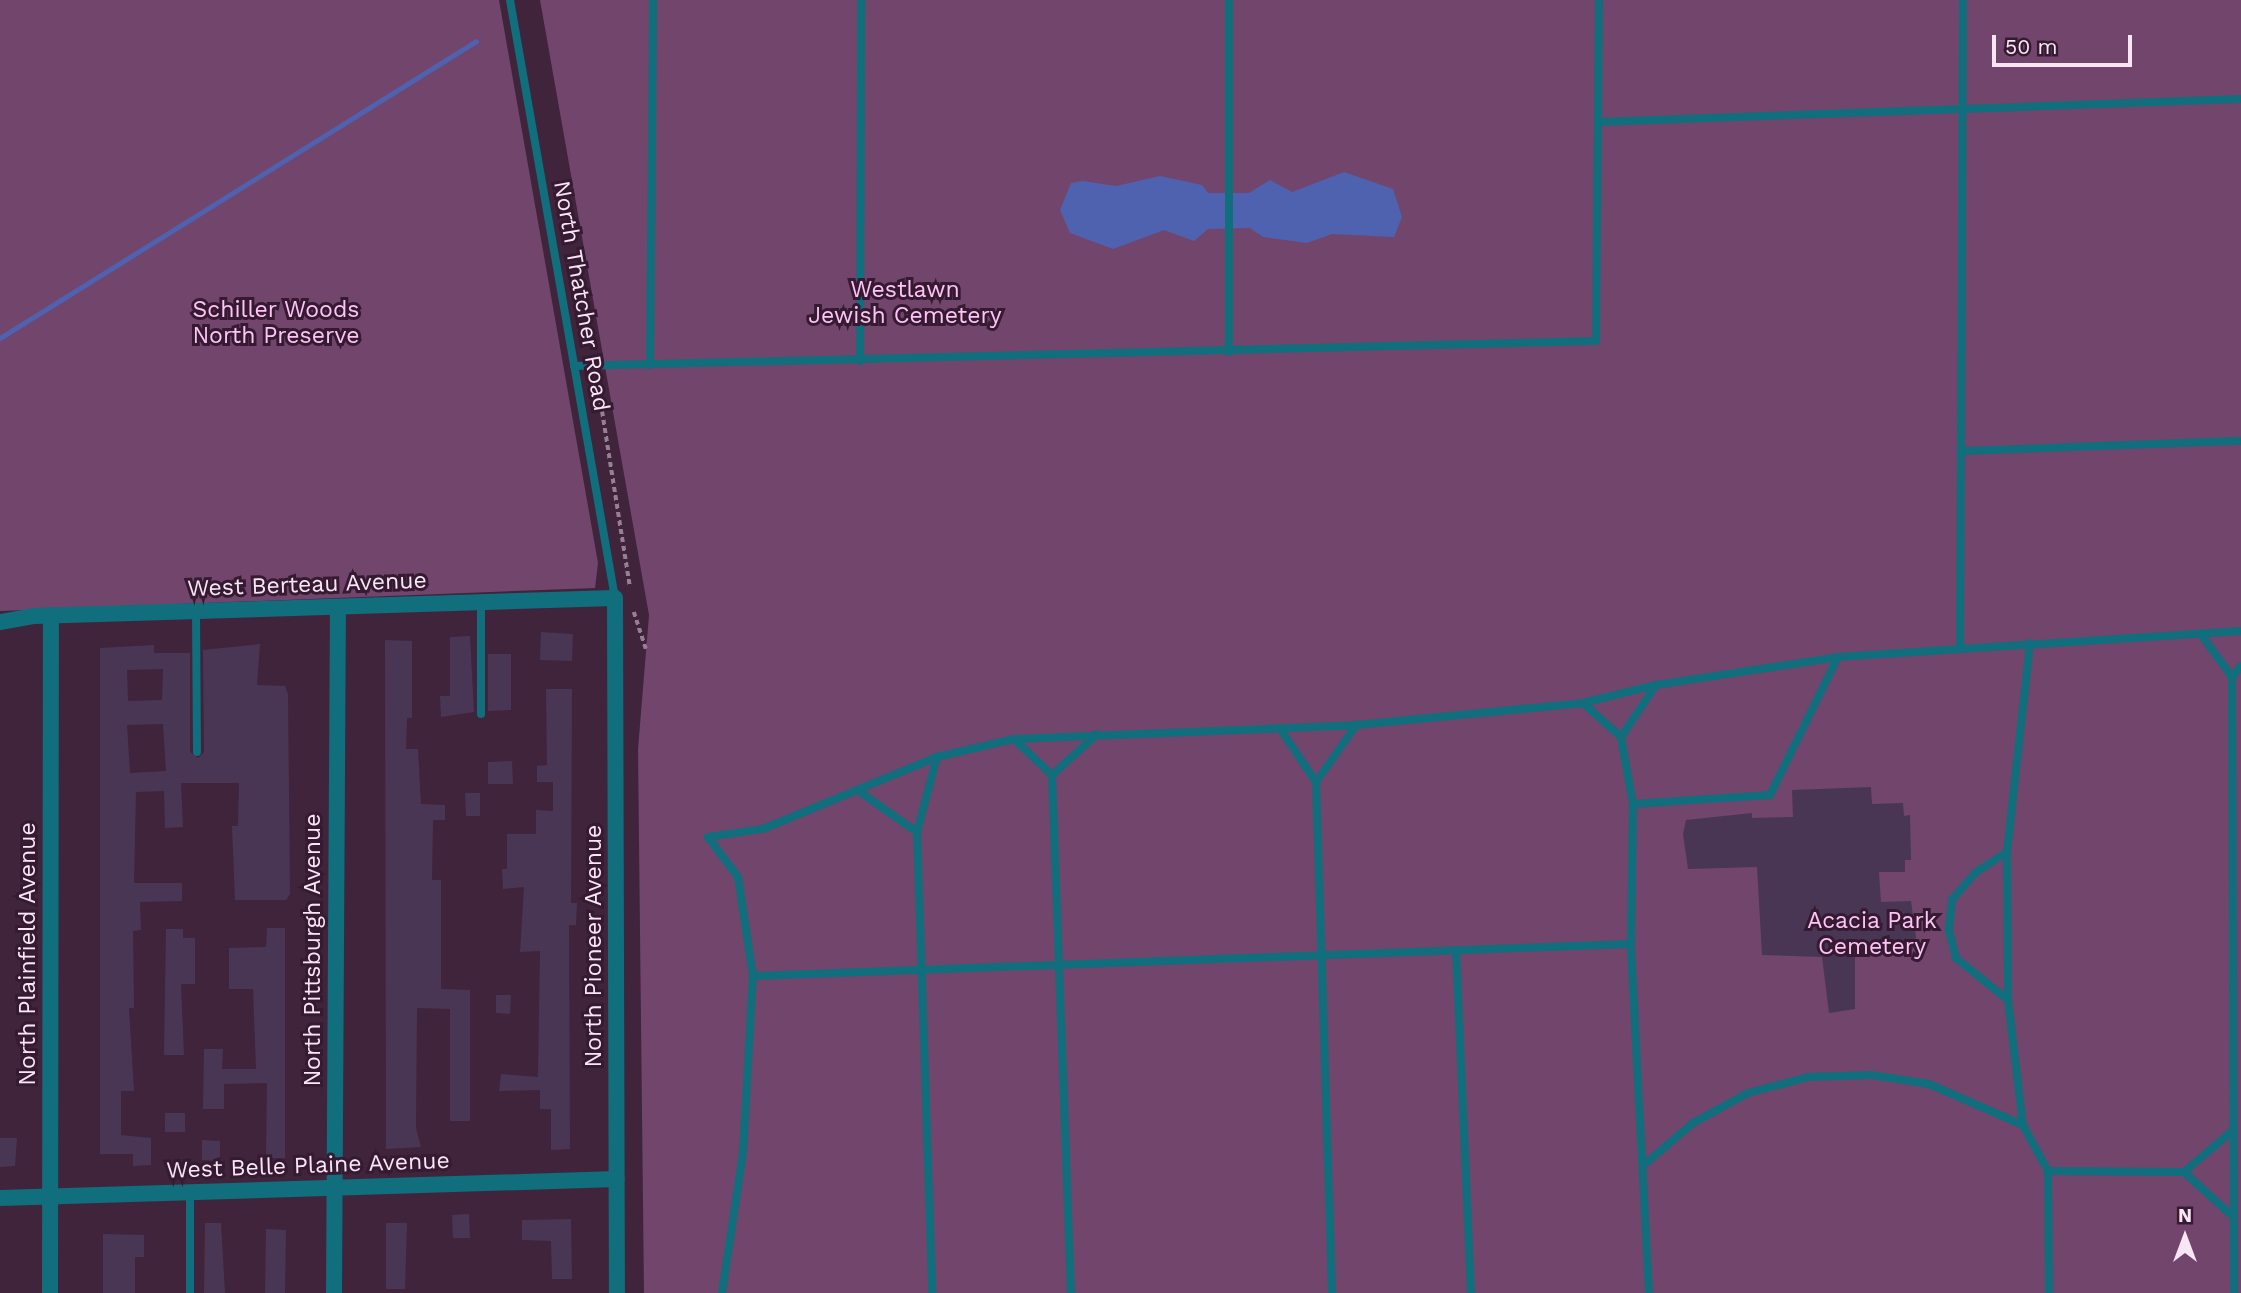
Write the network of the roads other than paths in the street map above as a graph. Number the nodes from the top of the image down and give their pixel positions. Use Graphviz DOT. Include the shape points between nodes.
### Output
graph roads {
  1 [pos="510,0"];
  2 [pos="653,0"];
  3 [pos="861,0"];
  4 [pos="1229,0"];
  5 [pos="1599,0"];
  6 [pos="1963,0"];
  7 [pos="2241,99"];
  8 [pos="1962,110"];
  9 [pos="1598,122"];
  10 [pos="1229,352"];
  11 [pos="860,361"];
  12 [pos="650,365"];
  13 [pos="574,366"];
  14 [pos="2241,441"];
  15 [pos="1964,451"];
  16 [pos="623,597"];
  17 [pos="481,603"];
  18 [pos="338,608"];
  19 [pos="195,611"];
  20 [pos="51,615"];
  21 [pos="0,622"];
  22 [pos="2241,631"];
  23 [pos="2200,633"];
  24 [pos="2030,643"];
  25 [pos="1960,647"];
  26 [pos="1838,657"];
  27 [pos="2241,666"];
  28 [pos="2232,677"];
  29 [pos="1656,685"];
  30 [pos="1583,703"];
  31 [pos="481,714"];
  32 [pos="1356,725"];
  33 [pos="1281,730"];
  34 [pos="1097,734"];
  35 [pos="1621,737"];
  36 [pos="1014,738"];
  37 [pos="197,752"];
  38 [pos="937,757"];
  39 [pos="1052,775"];
  40 [pos="1317,782"];
  41 [pos="860,792"];
  42 [pos="1633,804"];
  43 [pos="917,832"];
  44 [pos="2007,852"];
  45 [pos="1631,944"];
  46 [pos="1456,950"];
  47 [pos="1321,955"];
  48 [pos="1057,965"];
  49 [pos="920,970"];
  50 [pos="753,976"];
  51 [pos="2008,1000"];
  52 [pos="2023,1125"];
  53 [pos="2232,1131"];
  54 [pos="1646,1163"];
  55 [pos="2048,1171"];
  56 [pos="2185,1172"];
  57 [pos="617,1179"];
  58 [pos="335,1188"];
  59 [pos="190,1192"];
  60 [pos="50,1196"];
  61 [pos="0,1198"];
  62 [pos="2230,1214"];
  63 [pos="50,1293"];
  64 [pos="190,1293"];
  65 [pos="334,1293"];
  66 [pos="617,1293"];
  67 [pos="722,1293"];
  68 [pos="932,1293"];
  69 [pos="1071,1293"];
  70 [pos="1332,1293"];
  71 [pos="1471,1293"];
  72 [pos="1649,1293"];
  73 [pos="2049,1293"];
  74 [pos="2234,1293"];
  1 -- 13 [label="lane, North Thatcher Road"];
  2 -- 12 [label="lane"];
  3 -- 11 [label="lane"];
  4 -- 10 [label="lane"];
  5 -- 9 [label="lane"];
  6 -- 8 [label="lane"];
  7 -- 8 [label="lane"];
  8 -- 9 [label="lane"];
  8 -- 15 [label="lane"];
  9 -- 10 [label="lane" via="1596,341"];
  10 -- 11 [label="lane"];
  11 -- 12 [label="lane"];
  12 -- 13 [label="lane"];
  13 -- 16 [label="lane, North Thatcher Road"];
  14 -- 15 [label="lane"];
  15 -- 25 [label="lane"];
  16 -- 17 [label="street, West Berteau Avenue"];
  16 -- 57 [label="street, North Pioneer Avenue"];
  17 -- 18 [label="street, West Berteau Avenue"];
  17 -- 31 [label="lane"];
  18 -- 19 [label="street, West Berteau Avenue"];
  18 -- 58 [label="street, North Pittsburgh Avenue"];
  19 -- 20 [label="street, West Berteau Avenue"];
  19 -- 37 [label="lane"];
  20 -- 21 [label="street, West Berteau Avenue"];
  20 -- 60 [label="street, North Plainfield Avenue"];
  22 -- 23 [label="lane"];
  23 -- 24 [label="lane"];
  23 -- 28 [label="lane"];
  24 -- 25 [label="lane"];
  24 -- 44 [label="lane"];
  25 -- 26 [label="lane"];
  26 -- 29 [label="lane"];
  26 -- 42 [label="lane" via="1770,795"];
  27 -- 28 [label="lane"];
  28 -- 53 [label="lane"];
  29 -- 30 [label="lane"];
  29 -- 35 [label="lane"];
  30 -- 32 [label="lane"];
  30 -- 35 [label="lane"];
  32 -- 33 [label="lane"];
  32 -- 40 [label="lane"];
  33 -- 34 [label="lane"];
  33 -- 40 [label="lane"];
  34 -- 36 [label="lane"];
  34 -- 39 [label="lane"];
  35 -- 42 [label="lane"];
  36 -- 38 [label="lane"];
  36 -- 39 [label="lane"];
  38 -- 41 [label="lane"];
  38 -- 43 [label="lane"];
  39 -- 48 [label="lane"];
  40 -- 47 [label="lane"];
  41 -- 43 [label="lane"];
  41 -- 50 [label="lane" via="763,829 708,837 738,877"];
  42 -- 45 [label="lane"];
  43 -- 49 [label="lane"];
  44 -- 51 [label="lane"];
  44 -- 51 [label="lane" via="1976,872 1952,900 1949,930 1956,958"];
  45 -- 46 [label="lane"];
  45 -- 54 [label="lane"];
  46 -- 47 [label="lane"];
  46 -- 71 [label="lane"];
  47 -- 48 [label="lane"];
  47 -- 70 [label="lane"];
  48 -- 49 [label="lane"];
  48 -- 69 [label="lane"];
  49 -- 50 [label="lane"];
  49 -- 68 [label="lane"];
  50 -- 67 [label="lane" via="743,1153"];
  51 -- 52 [label="lane"];
  52 -- 54 [label="lane" via="1929,1084 1871,1075 1808,1077 1748,1093 1693,1123"];
  52 -- 55 [label="lane"];
  53 -- 56 [label="lane"];
  53 -- 62 [label="lane"];
  54 -- 72 [label="lane"];
  55 -- 56 [label="lane"];
  55 -- 73 [label="lane"];
  56 -- 62 [label="lane"];
  57 -- 58 [label="street, West Belle Plaine Avenue"];
  57 -- 66 [label="street, North Pioneer Avenue"];
  58 -- 59 [label="street, West Belle Plaine Avenue"];
  58 -- 65 [label="street, North Pittsburgh Avenue"];
  59 -- 60 [label="street, West Belle Plaine Avenue"];
  59 -- 64 [label="lane"];
  60 -- 61 [label="street, West Belle Plaine Avenue"];
  60 -- 63 [label="street, North Plainfield Avenue"];
  62 -- 74 [label="lane"];
}
